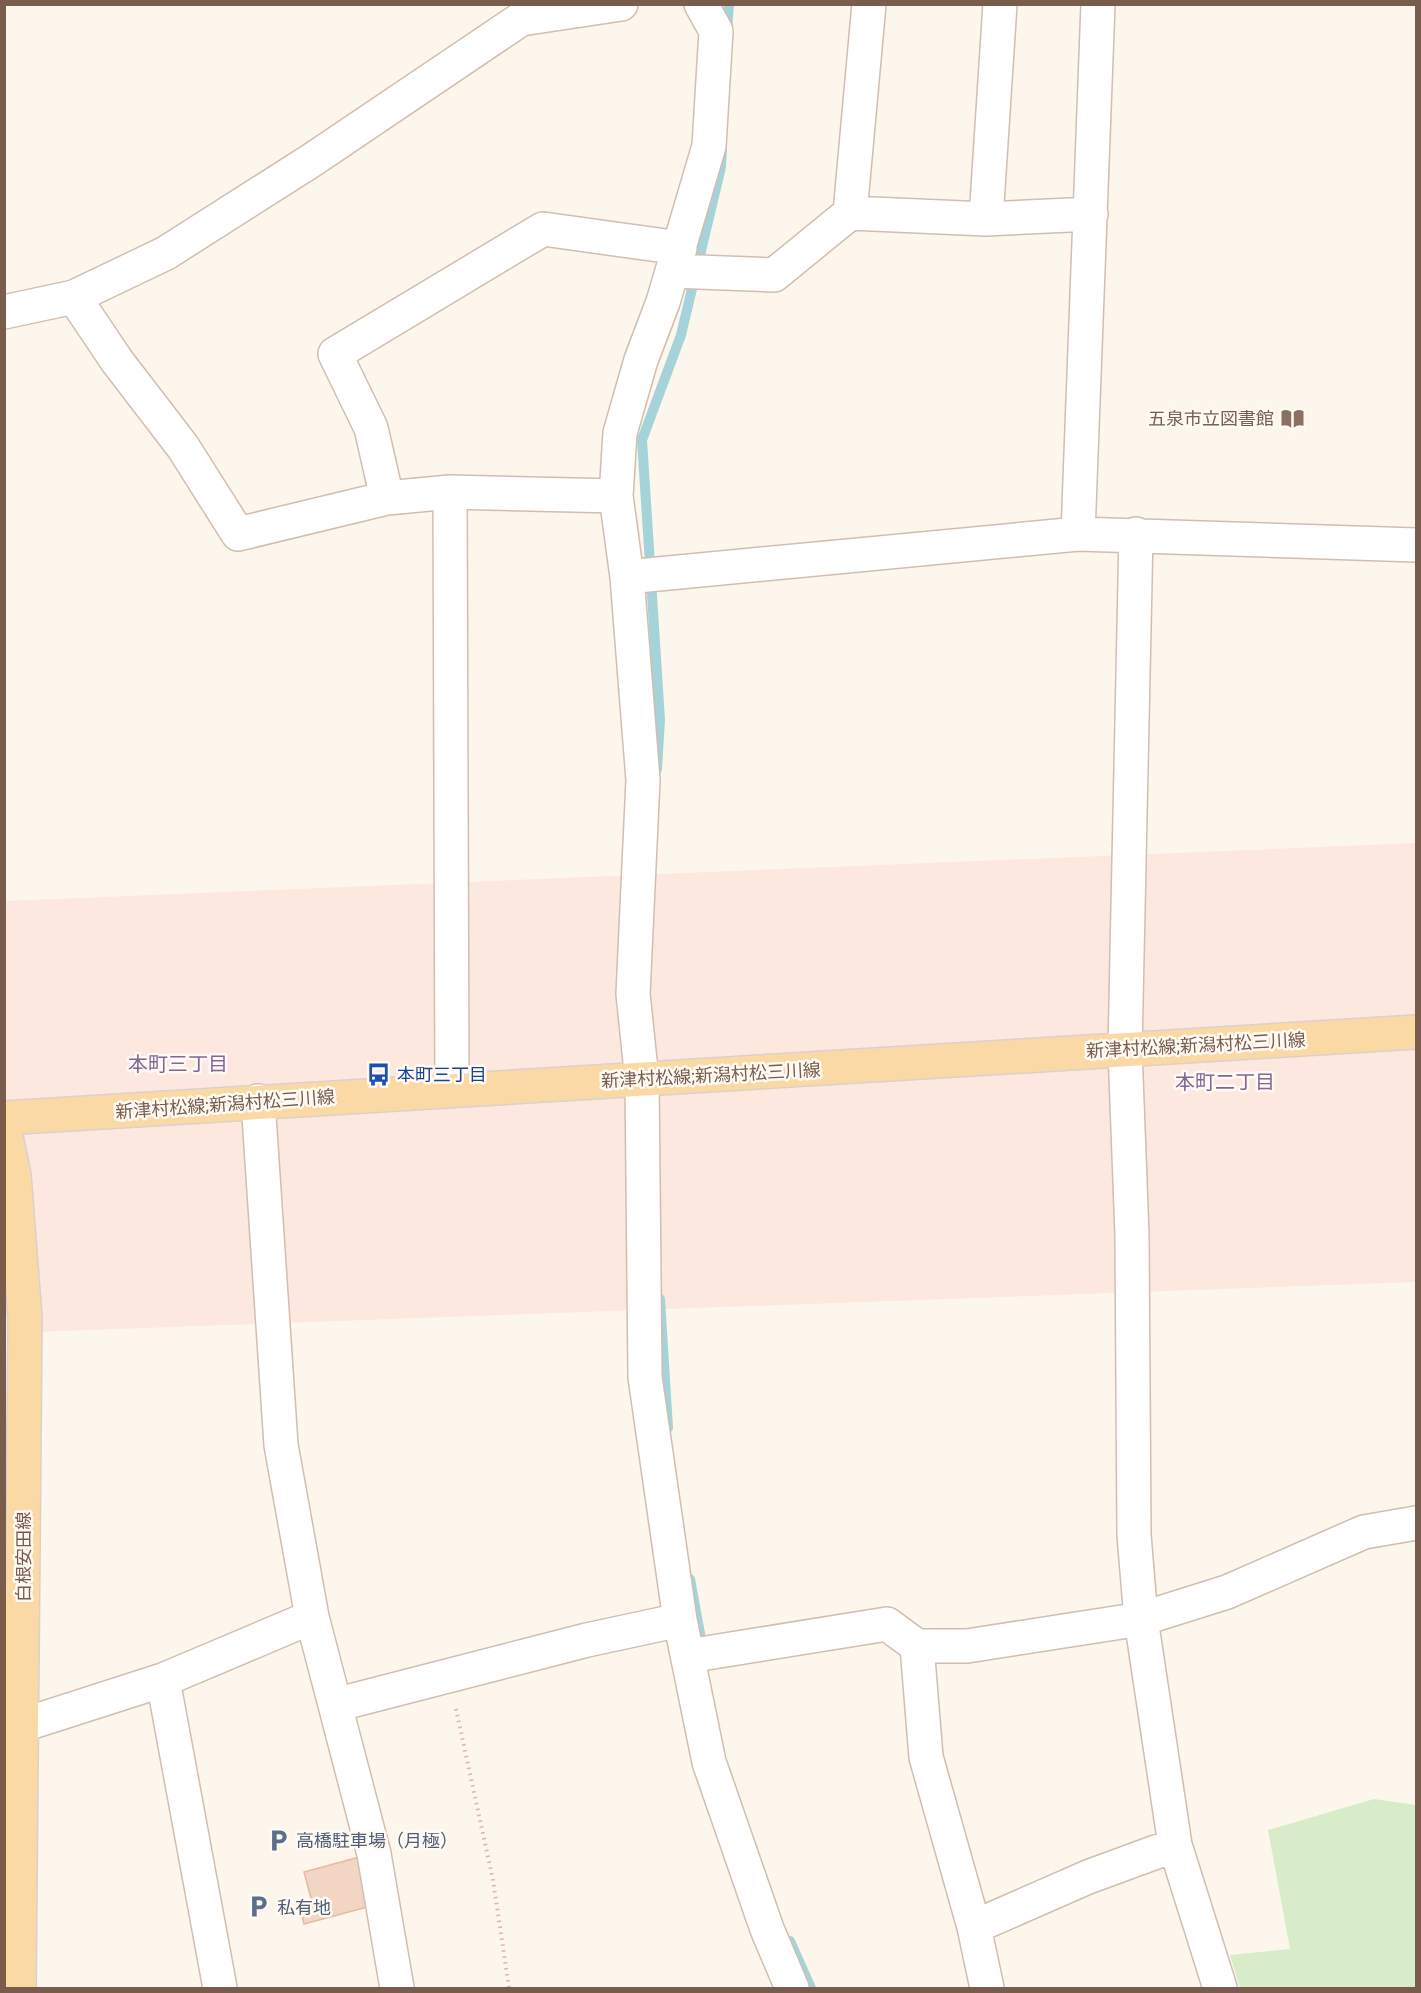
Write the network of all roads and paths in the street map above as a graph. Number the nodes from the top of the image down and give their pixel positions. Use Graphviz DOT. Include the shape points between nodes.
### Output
graph roads {
  1 [pos="621,4"];
  2 [pos="701,4"];
  3 [pos="869,4"];
  4 [pos="1000,4"];
  5 [pos="1098,4"];
  6 [pos="850,213"];
  7 [pos="1091,214"];
  8 [pos="986,219"];
  9 [pos="676,260"];
  10 [pos="74,297"];
  11 [pos="4,312"];
  12 [pos="450,492"];
  13 [pos="616,496"];
  14 [pos="387,498"];
  15 [pos="1078,534"];
  16 [pos="1137,534"];
  17 [pos="1416,545"];
  18 [pos="627,576"];
  19 [pos="1416,1032"];
  20 [pos="1125,1050"];
  21 [pos="642,1080"];
  22 [pos="452,1090"];
  23 [pos="258,1101"];
  24 [pos="4,1118"];
  25 [pos="4,1127"];
  26 [pos="1416,1523"];
  27 [pos="312,1617"];
  28 [pos="1141,1619"];
  29 [pos="680,1620"];
  30 [pos="917,1646"];
  31 [pos="688,1656"];
  32 [pos="447,1674"];
  33 [pos="163,1680"];
  34 [pos="335,1705"];
  35 [pos="13,1729"];
  36 [pos="1175,1845"];
  37 [pos="974,1927"];
  38 [pos="20,1989"];
  39 [pos="220,1989"];
  40 [pos="397,1989"];
  41 [pos="509,1989"];
  42 [pos="792,1989"];
  43 [pos="987,1989"];
  44 [pos="1220,1989"];
  1 -- 10 [label="street" via="521,19 166,253"];
  2 -- 9 [label="street" via="716,31 709,146"];
  3 -- 6 [label="street"];
  4 -- 8 [label="street"];
  5 -- 7 [label="street"];
  6 -- 8 [label="street"];
  6 -- 9 [label="street" via="774,275"];
  7 -- 8 [label="street"];
  7 -- 15 [label="street"];
  9 -- 13 [label="street" via="620,433"];
  9 -- 14 [label="street" via="543,229 335,354 371,428"];
  10 -- 11 [label="street"];
  10 -- 14 [label="street" via="183,447 238,534"];
  12 -- 13 [label="street"];
  12 -- 14 [label="street"];
  12 -- 22 [label="street"];
  13 -- 18 [label="street"];
  15 -- 16 [label="street"];
  15 -- 18 [label="street"];
  16 -- 17 [label="street"];
  16 -- 20 [label="street"];
  18 -- 21 [label="street" via="643,780 633,994"];
  19 -- 20 [label="main road, 新津村松線;新潟村松三川線"];
  20 -- 21 [label="main road, 新津村松線;新潟村松三川線"];
  20 -- 28 [label="street" via="1132,1235 1134,1535"];
  21 -- 22 [label="main road, 新津村松線;新潟村松三川線"];
  21 -- 29 [label="street" via="645,1377"];
  22 -- 23 [label="main road, 新津村松線;新潟村松三川線"];
  23 -- 24 [label="main road, 新津村松線;新潟村松三川線"];
  23 -- 27 [label="street" via="281,1445"];
  25 -- 35 [label="main road, 白根安田線" via="14,1175 25,1318"];
  26 -- 28 [label="street" via="1364,1532 1227,1592"];
  27 -- 33 [label="street"];
  27 -- 34 [label="street"];
  28 -- 30 [label="street" via="967,1646"];
  28 -- 36 [label="street"];
  29 -- 31 [label="street"];
  29 -- 32 [label="street"];
  30 -- 31 [label="street" via="887,1624"];
  30 -- 37 [label="street" via="926,1757"];
  31 -- 42 [label="street" via="709,1762"];
  32 -- 34 [label="street"];
  32 -- 41 [label="path" via="493,1880"];
  33 -- 35 [label="street"];
  33 -- 39 [label="street"];
  34 -- 40 [label="street" via="374,1854"];
  35 -- 38 [label="main road, 白根安田線"];
  36 -- 37 [label="street" via="1088,1877"];
  36 -- 44 [label="street"];
  37 -- 43 [label="street"];
}
